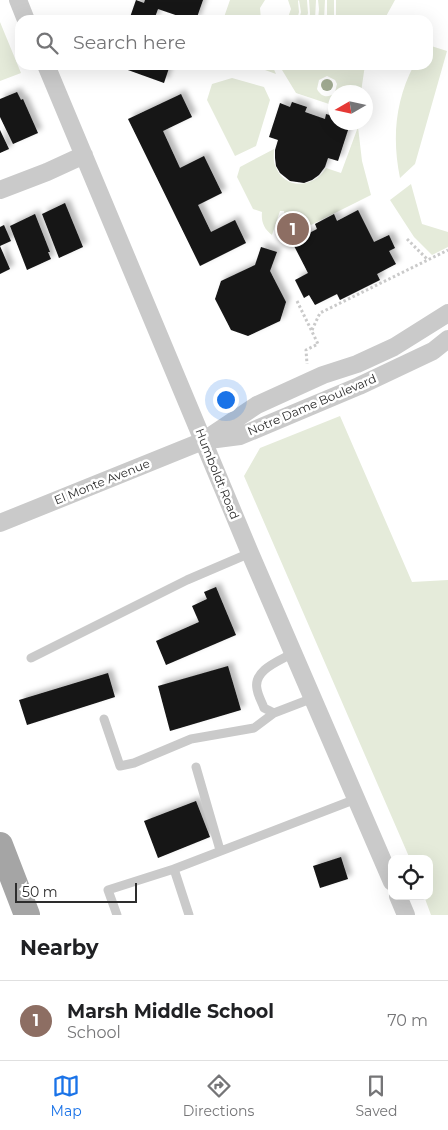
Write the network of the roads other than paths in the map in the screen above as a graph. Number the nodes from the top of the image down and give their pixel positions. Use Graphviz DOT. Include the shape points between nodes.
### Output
graph roads {
  1 [pos="18,0"];
  2 [pos="24,15"];
  3 [pos="48,70"];
  4 [pos="84,155"];
  5 [pos="0,190"];
  6 [pos="448,313"];
  7 [pos="448,339"];
  8 [pos="203,440"];
  9 [pos="0,523"];
  10 [pos="250,553"];
  11 [pos="293,653"];
  12 [pos="31,658"];
  13 [pos="313,698"];
  14 [pos="274,713"];
  15 [pos="104,719"];
  16 [pos="196,767"];
  17 [pos="356,800"];
  18 [pos="0,845"];
  19 [pos="220,850"];
  20 [pos="174,869"];
  21 [pos="388,873"];
  22 [pos="400,900"];
  23 [pos="27,915"];
  24 [pos="117,915"];
  25 [pos="189,915"];
  26 [pos="406,915"];
  1 -- 2 [label="street"];
  3 -- 4 [label="street, Humboldt Road"];
  4 -- 5 [label="street"];
  4 -- 8 [label="street, Humboldt Road"];
  6 -- 8 [label="street, Notre Dame Boulevard" via="394,347 257,405"];
  7 -- 8 [label="street, Notre Dame Boulevard" via="434,351 359,386 240,436"];
  8 -- 9 [label="street, El Monte Avenue"];
  8 -- 10 [label="street, Humboldt Road"];
  10 -- 11 [label="street, Humboldt Road"];
  10 -- 12 [label="lane" via="187,580"];
  11 -- 13 [label="street, Humboldt Road"];
  11 -- 14 [label="lane" via="258,677 257,688 264,708"];
  13 -- 14 [label="lane"];
  13 -- 17 [label="street, Humboldt Road"];
  14 -- 15 [label="lane" via="254,728 191,739 120,766"];
  16 -- 19 [label="lane"];
  17 -- 19 [label="lane"];
  17 -- 21 [label="street, Humboldt Road"];
  18 -- 23 [label="main road"];
  19 -- 20 [label="lane"];
  20 -- 24 [label="lane" via="108,890"];
  20 -- 25 [label="lane"];
  22 -- 26 [label="street"];
}
